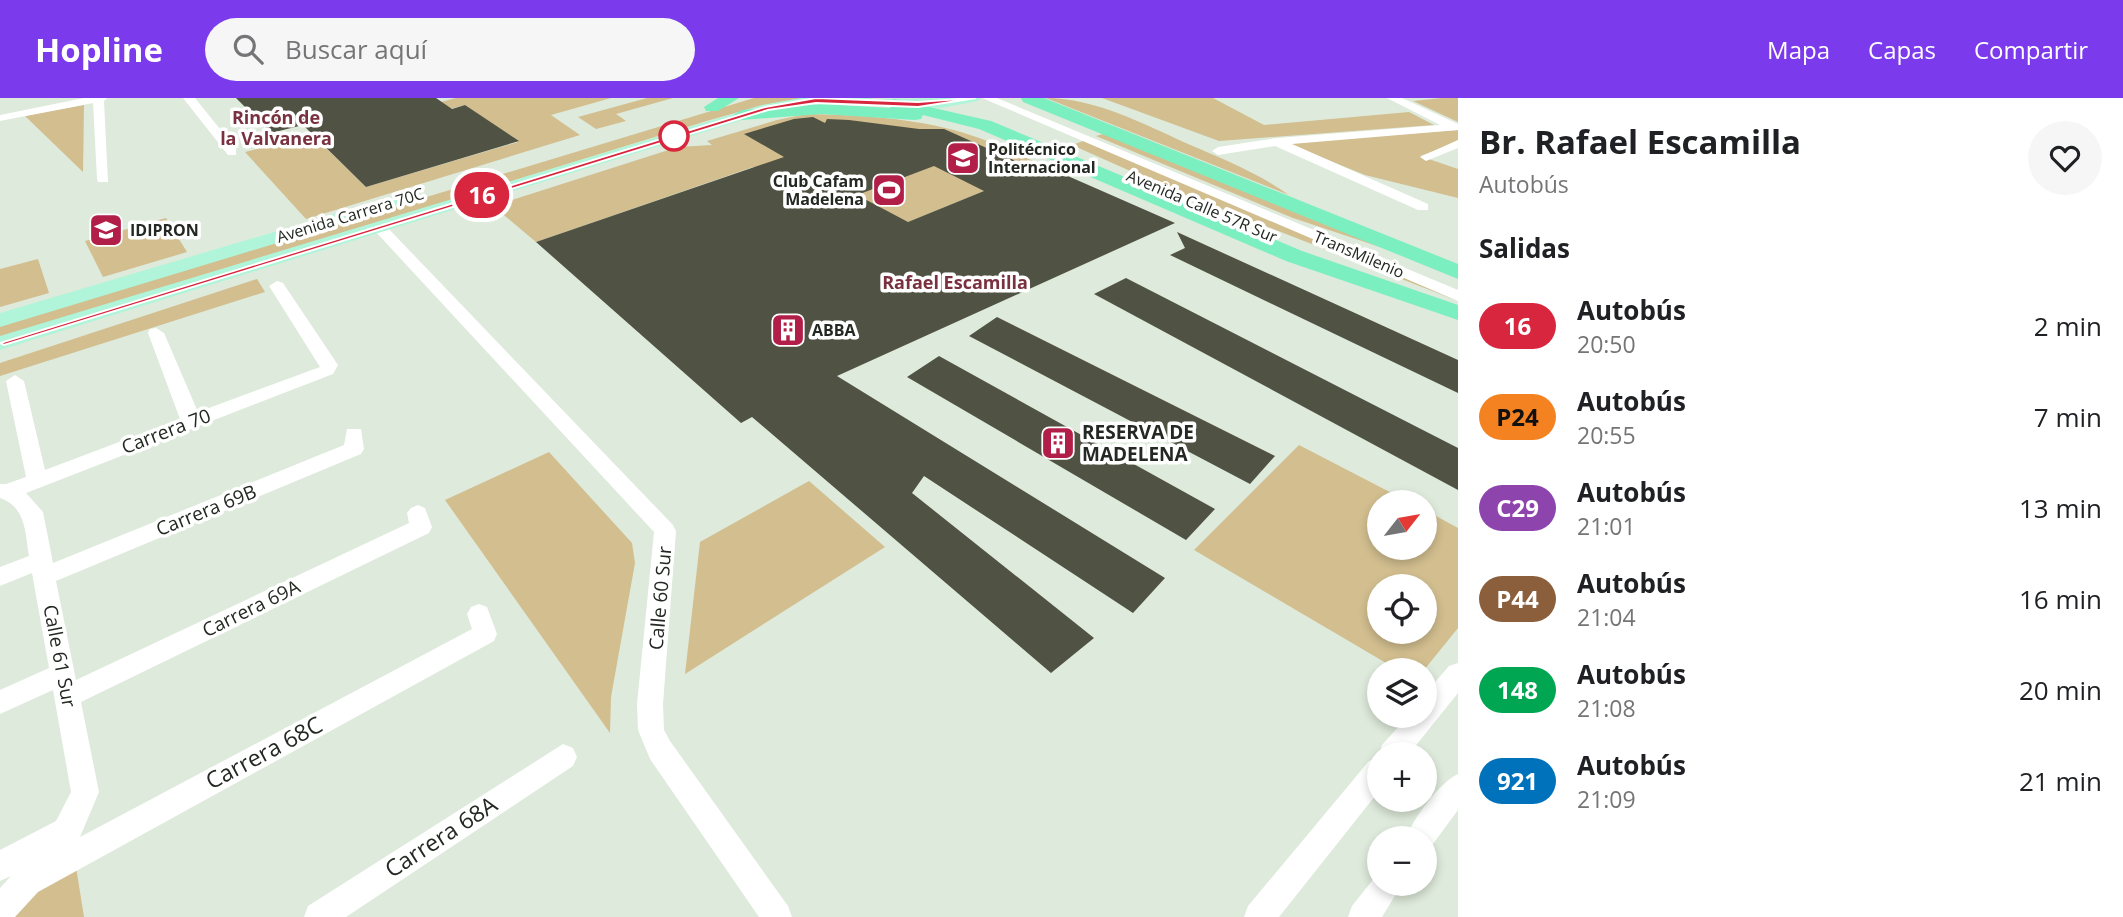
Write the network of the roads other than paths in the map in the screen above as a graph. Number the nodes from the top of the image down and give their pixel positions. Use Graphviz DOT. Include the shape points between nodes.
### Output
graph roads {
  1 [pos="99,98"];
  2 [pos="189,98"];
  3 [pos="731,98"];
  4 [pos="948,98"];
  5 [pos="973,98"];
  6 [pos="988,98"];
  7 [pos="1000,98"];
  8 [pos="1029,98"];
  9 [pos="1073,98"];
  10 [pos="1393,98"];
  11 [pos="858,100"];
  12 [pos="38,104"];
  13 [pos="894,104"];
  14 [pos="1092,104"];
  15 [pos="712,107"];
  16 [pos="741,107"];
  17 [pos="0,118"];
  18 [pos="1004,134"];
  19 [pos="1098,136"];
  20 [pos="1278,142"];
  21 [pos="1198,143"];
  22 [pos="1458,145"];
  23 [pos="1217,151"];
  24 [pos="232,152"];
  25 [pos="1426,157"];
  26 [pos="1246,164"];
  27 [pos="510,167"];
  28 [pos="1265,173"];
  29 [pos="103,179"];
  30 [pos="419,195"];
  31 [pos="1423,207"];
  32 [pos="379,227"];
  33 [pos="1391,244"];
  34 [pos="1458,272"];
  35 [pos="1458,282"];
  36 [pos="276,286"];
  37 [pos="1458,296"];
  38 [pos="1458,312"];
  39 [pos="0,320"];
  40 [pos="156,333"];
  41 [pos="0,343"];
  42 [pos="15,382"];
  43 [pos="190,422"];
  44 [pos="354,434"];
  45 [pos="37,481"];
  46 [pos="3,492"];
  47 [pos="418,513"];
  48 [pos="43,568"];
  49 [pos="0,577"];
  50 [pos="479,614"];
  51 [pos="1458,674"];
  52 [pos="65,684"];
  53 [pos="1437,699"];
  54 [pos="0,702"];
  55 [pos="1413,728"];
  56 [pos="1402,742"];
  57 [pos="563,757"];
  58 [pos="1367,785"];
  59 [pos="1458,787"];
  60 [pos="1429,826"];
  61 [pos="69,830"];
  62 [pos="0,866"];
  63 [pos="26,882"];
  64 [pos="1378,896"];
  65 [pos="0,910"];
  66 [pos="318,917"];
  67 [pos="777,917"];
  68 [pos="1259,917"];
  69 [pos="1363,917"];
  1 -- 12 [label="street"];
  1 -- 29 [label="street"];
  2 -- 24 [label="street"];
  3 -- 15 [label="highway"];
  4 -- 38 [label="highway, Avenida Calle 57R Sur"];
  5 -- 13 [label="main road, Avenida Carrera 70C" via="941,104"];
  6 -- 19 [label="street, TransMilenio"];
  7 -- 19 [label="street, TransMilenio"];
  8 -- 19 [label="highway, Avenida Calle 57R Sur"];
  9 -- 14 [label="highway"];
  10 -- 20 [label="street" via="1454,127"];
  11 -- 13 [label="main road, Avenida Carrera 70C"];
  11 -- 16 [label="main road, Avenida Carrera 70C"];
  12 -- 17 [label="street"];
  13 -- 18 [label="highway" via="958,117"];
  15 -- 16 [label="main road, Avenida Carrera 70C"];
  15 -- 27 [label="main road, Avenida Carrera 70C"];
  16 -- 18 [label="highway" via="883,111 944,119"];
  16 -- 32 [label="main road, Avenida Carrera 70C"];
  18 -- 38 [label="highway" via="1294,256"];
  19 -- 33 [label="highway, Avenida Calle 57R Sur"];
  19 -- 35 [label="street, TransMilenio" via="1305,225"];
  19 -- 37 [label="street, TransMilenio"];
  20 -- 23 [label="street"];
  20 -- 31 [label="street"];
  21 -- 23 [label="highway"];
  22 -- 25 [label="street"];
  23 -- 26 [label="highway"];
  28 -- 33 [label="highway"];
  30 -- 39 [label="main road, Avenida Carrera 70C"];
  32 -- 41 [label="main road, Avenida Carrera 70C"];
  32 -- 67 [label="street, Calle 60 Sur" via="665,531 651,730 673,772"];
  33 -- 34 [label="highway, Avenida Calle 57R Sur"];
  36 -- 43 [label="street, Carrera 70" via="330,365 318,375"];
  40 -- 43 [label="street"];
  42 -- 45 [label="street"];
  43 -- 45 [label="street, Carrera 70"];
  44 -- 48 [label="street, Carrera 69B" via="354,449"];
  45 -- 46 [label="street, Carrera 70"];
  46 -- 48 [label="street, Calle 61 Sur" via="21,499 32,512"];
  47 -- 52 [label="street, Carrera 69A" via="421,527"];
  48 -- 49 [label="street, Carrera 69B"];
  48 -- 52 [label="street, Calle 61 Sur"];
  50 -- 63 [label="street, Carrera 68C" via="485,634"];
  51 -- 53 [label="street"];
  52 -- 54 [label="street, Carrera 69A"];
  52 -- 61 [label="street, Calle 61 Sur" via="85,792"];
  55 -- 56 [label="street"];
  57 -- 66 [label="street, Carrera 68A"];
  58 -- 68 [label="street"];
  59 -- 60 [label="street"];
  61 -- 62 [label="street"];
  61 -- 63 [label="street, Calle 61 Sur"];
  63 -- 65 [label="street, Calle 61 Sur"];
  64 -- 69 [label="street"];
}
